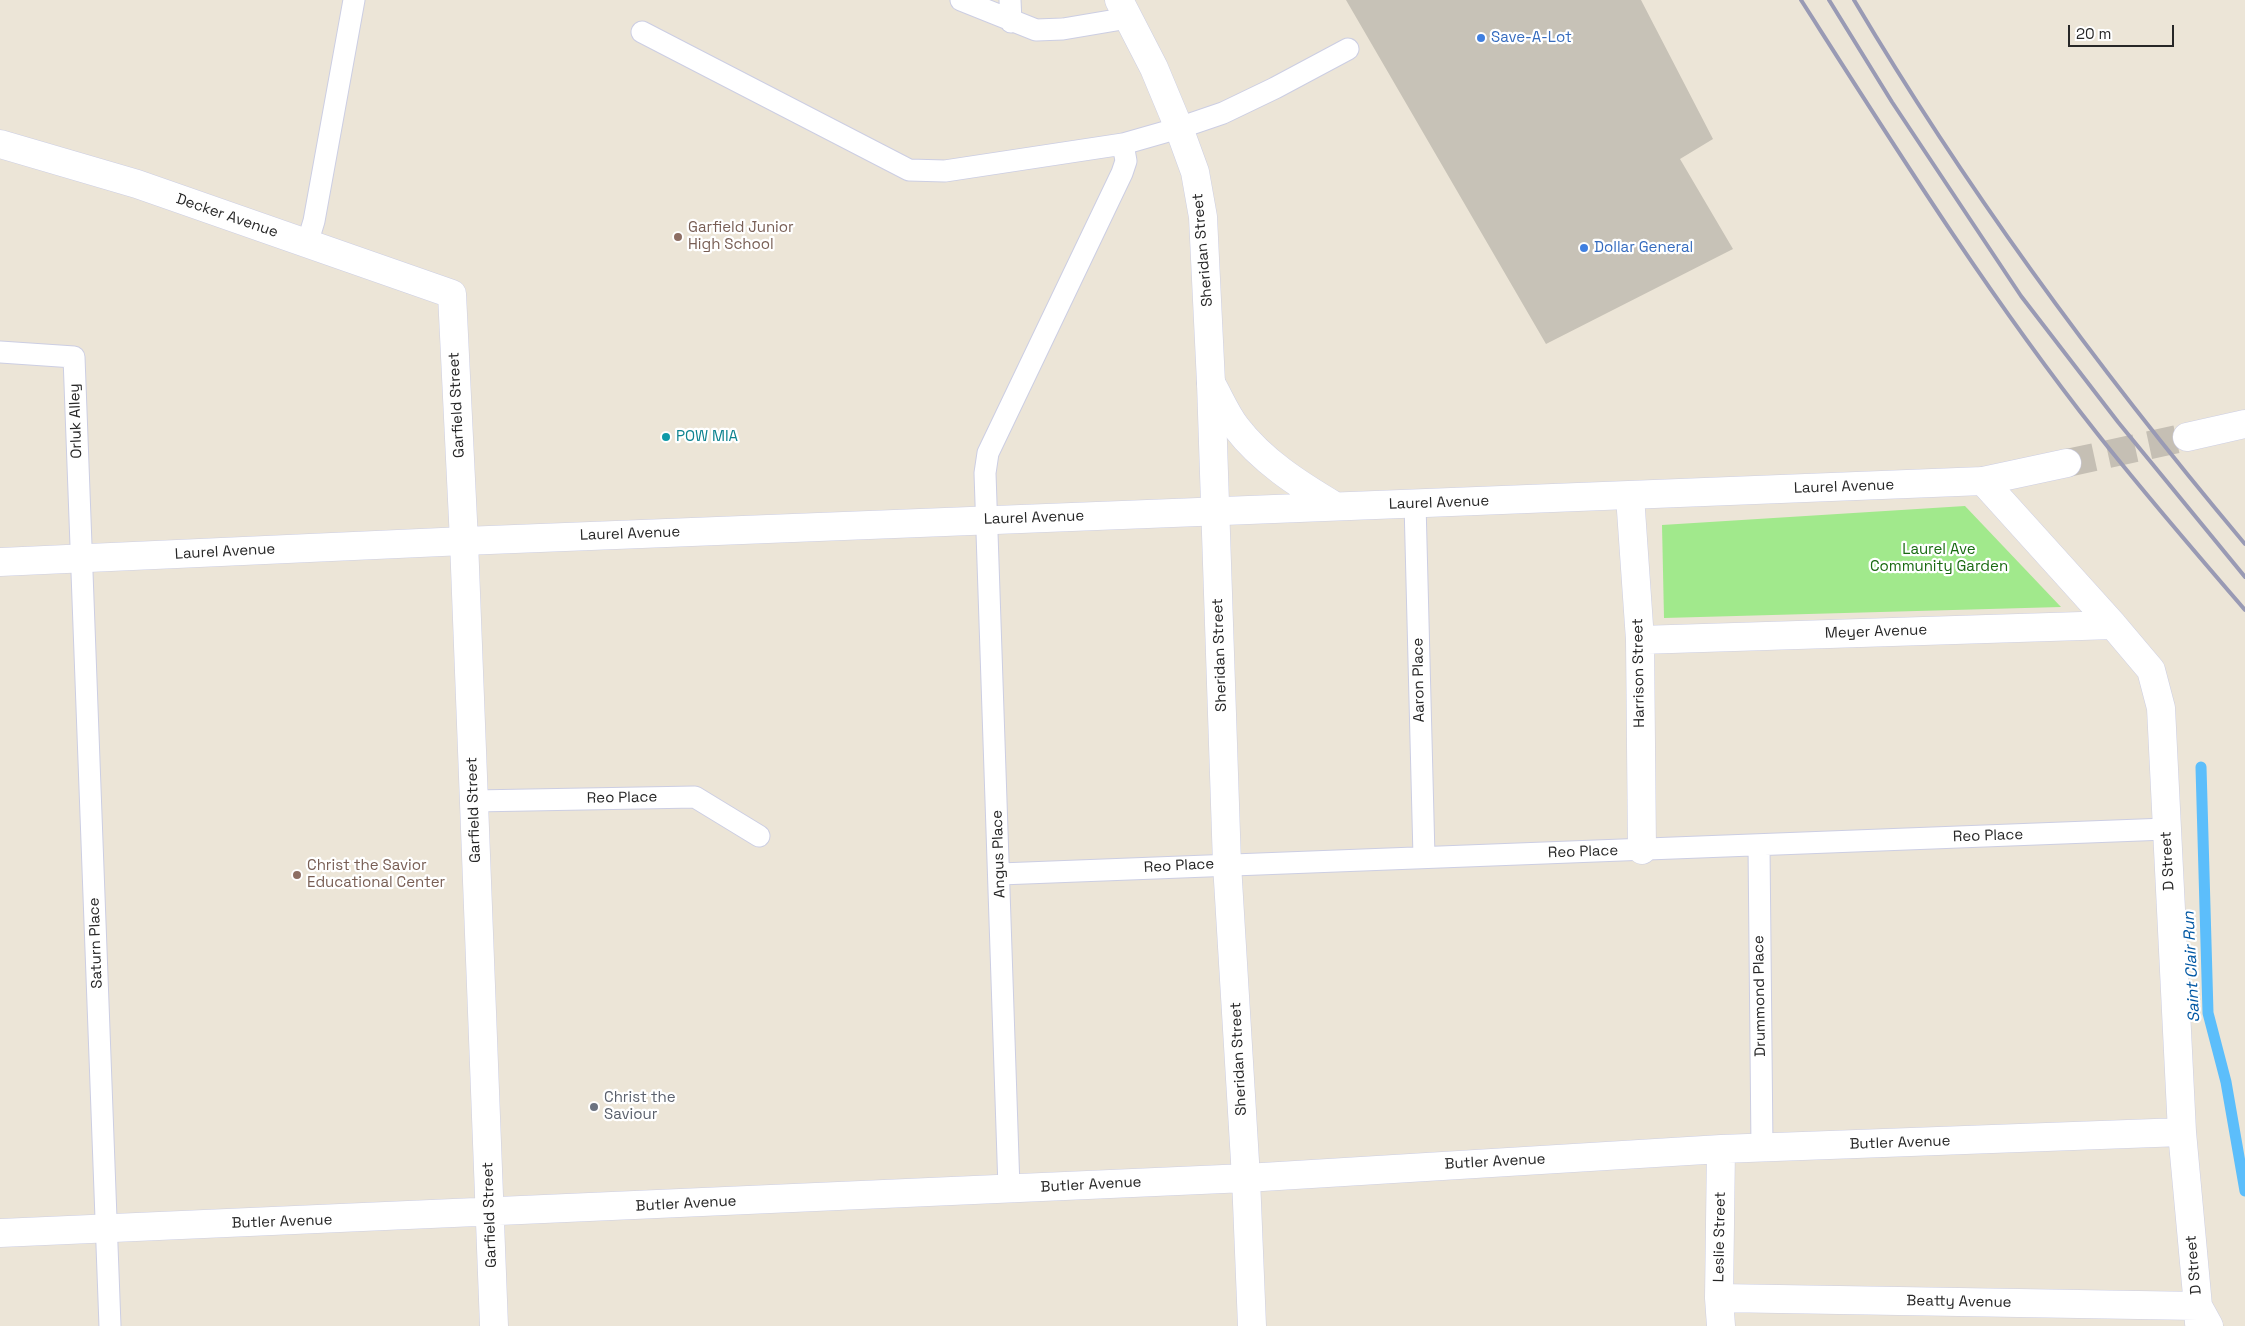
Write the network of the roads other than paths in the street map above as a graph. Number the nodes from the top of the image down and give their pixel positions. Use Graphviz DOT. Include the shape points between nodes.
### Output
graph roads {
  1 [pos="354,0"];
  2 [pos="961,0"];
  3 [pos="1010,0"];
  4 [pos="1124,9"];
  5 [pos="1011,22"];
  6 [pos="642,32"];
  7 [pos="1348,49"];
  8 [pos="1179,128"];
  9 [pos="0,144"];
  10 [pos="1123,144"];
  11 [pos="307,244"];
  12 [pos="452,294"];
  13 [pos="0,352"];
  14 [pos="1211,383"];
  15 [pos="2245,424"];
  16 [pos="2187,437"];
  17 [pos="2067,463"];
  18 [pos="1983,481"];
  19 [pos="1630,496"];
  20 [pos="1415,503"];
  21 [pos="1335,506"];
  22 [pos="1214,510"];
  23 [pos="986,519"];
  24 [pos="464,541"];
  25 [pos="81,559"];
  26 [pos="0,562"];
  27 [pos="2113,625"];
  28 [pos="1640,640"];
  29 [pos="474,801"];
  30 [pos="2166,828"];
  31 [pos="759,836"];
  32 [pos="1759,845"];
  33 [pos="1642,850"];
  34 [pos="1424,857"];
  35 [pos="1227,864"];
  36 [pos="1000,874"];
  37 [pos="2182,1132"];
  38 [pos="1762,1148"];
  39 [pos="1721,1149"];
  40 [pos="1246,1178"];
  41 [pos="1009,1188"];
  42 [pos="490,1213"];
  43 [pos="107,1229"];
  44 [pos="0,1233"];
  45 [pos="1719,1298"];
  46 [pos="2202,1319"];
  47 [pos="110,1326"];
  48 [pos="494,1326"];
  49 [pos="1252,1326"];
  50 [pos="1721,1326"];
  1 -- 11 [label="lane" via="314,221"];
  2 -- 5 [label="lane"];
  3 -- 5 [label="lane"];
  4 -- 5 [label="lane" via="1063,29 1036,30"];
  4 -- 8 [label="street, Sheridan Street"];
  6 -- 10 [label="lane" via="910,170 945,171"];
  7 -- 8 [label="lane" via="1275,88"];
  8 -- 10 [label="lane"];
  8 -- 14 [label="street, Sheridan Street" via="1195,172 1203,217"];
  9 -- 11 [label="street, Decker Avenue" via="137,184"];
  10 -- 23 [label="lane, Angus Place" via="1126,161 1122,173 988,453"];
  11 -- 12 [label="street, Decker Avenue"];
  12 -- 24 [label="street, Garfield Street"];
  13 -- 25 [label="lane, Orluk Alley" via="74,357"];
  14 -- 21 [label="street" via="1235,425 1257,452 1294,481"];
  14 -- 22 [label="street, Sheridan Street"];
  15 -- 16 [label="street"];
  17 -- 18 [label="street, Laurel Avenue"];
  18 -- 19 [label="street, Laurel Avenue"];
  18 -- 27 [label="street, D Street"];
  19 -- 20 [label="street, Laurel Avenue"];
  19 -- 28 [label="street, Harrison Street"];
  20 -- 21 [label="street, Laurel Avenue"];
  20 -- 34 [label="lane, Aaron Place"];
  21 -- 22 [label="street, Laurel Avenue"];
  22 -- 23 [label="street, Laurel Avenue"];
  22 -- 35 [label="street, Sheridan Street"];
  23 -- 24 [label="street, Laurel Avenue"];
  23 -- 36 [label="lane, Angus Place"];
  24 -- 25 [label="street, Laurel Avenue"];
  24 -- 29 [label="street, Garfield Street"];
  25 -- 26 [label="street, Laurel Avenue"];
  25 -- 43 [label="lane, Saturn Place"];
  27 -- 28 [label="street, Meyer Avenue"];
  27 -- 30 [label="street, D Street" via="2151,670 2161,708"];
  28 -- 33 [label="street, Harrison Street"];
  29 -- 31 [label="lane, Reo Place" via="695,797"];
  29 -- 42 [label="street, Garfield Street"];
  30 -- 32 [label="lane, Reo Place"];
  30 -- 37 [label="street, D Street"];
  32 -- 33 [label="lane, Reo Place"];
  32 -- 38 [label="lane, Drummond Place"];
  33 -- 34 [label="lane, Reo Place"];
  34 -- 35 [label="lane, Reo Place"];
  35 -- 36 [label="lane, Reo Place"];
  35 -- 40 [label="street, Sheridan Street"];
  36 -- 41 [label="lane, Angus Place"];
  37 -- 38 [label="street, Butler Avenue"];
  37 -- 46 [label="street, D Street"];
  38 -- 39 [label="street, Butler Avenue"];
  39 -- 40 [label="street, Butler Avenue"];
  39 -- 45 [label="street, Leslie Street"];
  40 -- 41 [label="street, Butler Avenue"];
  40 -- 49 [label="street, Sheridan Street"];
  41 -- 42 [label="street, Butler Avenue"];
  42 -- 43 [label="street, Butler Avenue"];
  42 -- 48 [label="street, Garfield Street"];
  43 -- 44 [label="street, Butler Avenue"];
  43 -- 47 [label="lane, Saturn Place"];
  45 -- 46 [label="street, Beatty Avenue"];
  45 -- 50 [label="street, Leslie Street"];
}
